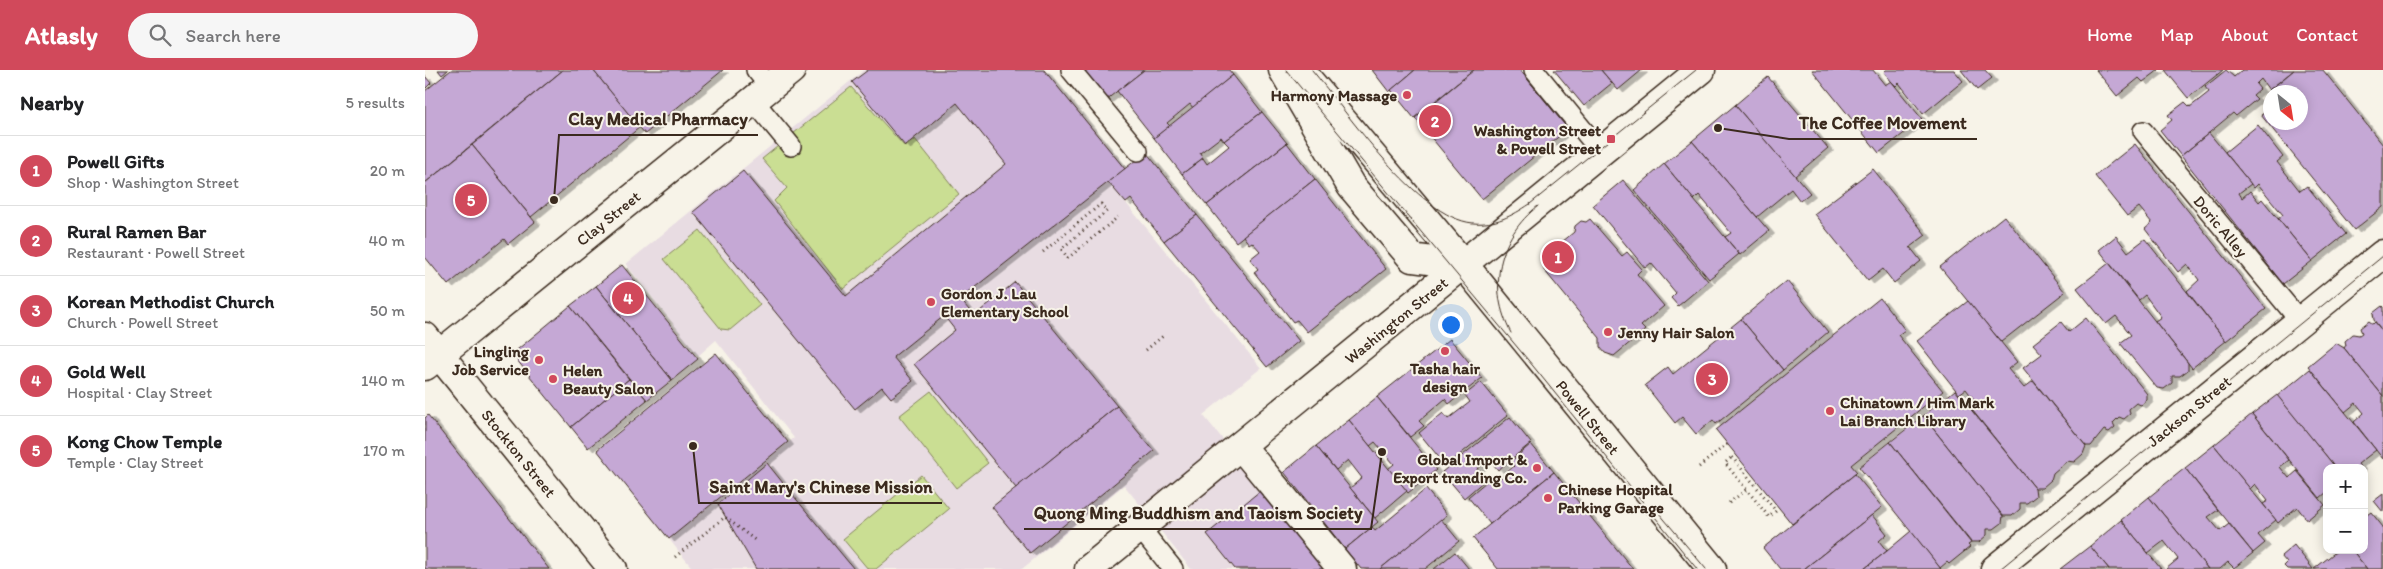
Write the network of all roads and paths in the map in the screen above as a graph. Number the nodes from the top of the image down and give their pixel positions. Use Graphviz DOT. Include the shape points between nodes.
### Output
graph roads {
  1 [pos="791,70"];
  2 [pos="1071,70"];
  3 [pos="1283,70"];
  4 [pos="1300,70"];
  5 [pos="1534,70"];
  6 [pos="1701,70"];
  7 [pos="760,86"];
  8 [pos="2143,131"];
  9 [pos="791,146"];
  10 [pos="1138,151"];
  11 [pos="1601,152"];
  12 [pos="1118,217"];
  13 [pos="1043,252"];
  14 [pos="2383,254"];
  15 [pos="1464,265"];
  16 [pos="2300,321"];
  17 [pos="1163,336"];
  18 [pos="1146,350"];
  19 [pos="430,352"];
  20 [pos="1727,444"];
  21 [pos="1241,446"];
  22 [pos="1699,466"];
  23 [pos="1747,490"];
  24 [pos="1729,503"];
  25 [pos="1140,528"];
  26 [pos="756,541"];
  27 [pos="675,558"];
  28 [pos="613,569"];
  29 [pos="1089,569"];
  30 [pos="1173,569"];
  31 [pos="1342,569"];
  32 [pos="1712,569"];
  33 [pos="1995,569"];
  1 -- 7 [label="street, Clay Street"];
  2 -- 10 [label="lane"];
  3 -- 15 [label="street" via="1351,186 1412,258"];
  4 -- 15 [label="street, Powell Street"];
  5 -- 11 [label="lane"];
  6 -- 11 [label="street, Washington Street"];
  7 -- 9 [label="lane"];
  7 -- 19 [label="street, Clay Street"];
  8 -- 16 [label="lane, Doric Alley"];
  11 -- 15 [label="street, Washington Street"];
  12 -- 13 [label="path" via="1068,258 1061,249 1107,211 1101,204"];
  14 -- 16 [label="street, Jackson Street"];
  15 -- 21 [label="street, Washington Street"];
  15 -- 32 [label="street, Powell Street"];
  16 -- 33 [label="street, Jackson Street"];
  17 -- 18 [label="path"];
  19 -- 28 [label="street, Stockton Street"];
  20 -- 22 [label="path"];
  21 -- 25 [label="street, Washington Street"];
  21 -- 31 [label="street"];
  23 -- 23 [label="path" via="1725,463 1732,457 1777,511 1769,517"];
  23 -- 24 [label="path"];
  25 -- 29 [label="street, Washington Street"];
  25 -- 30 [label="lane"];
  26 -- 27 [label="path" via="725,517"];
}
